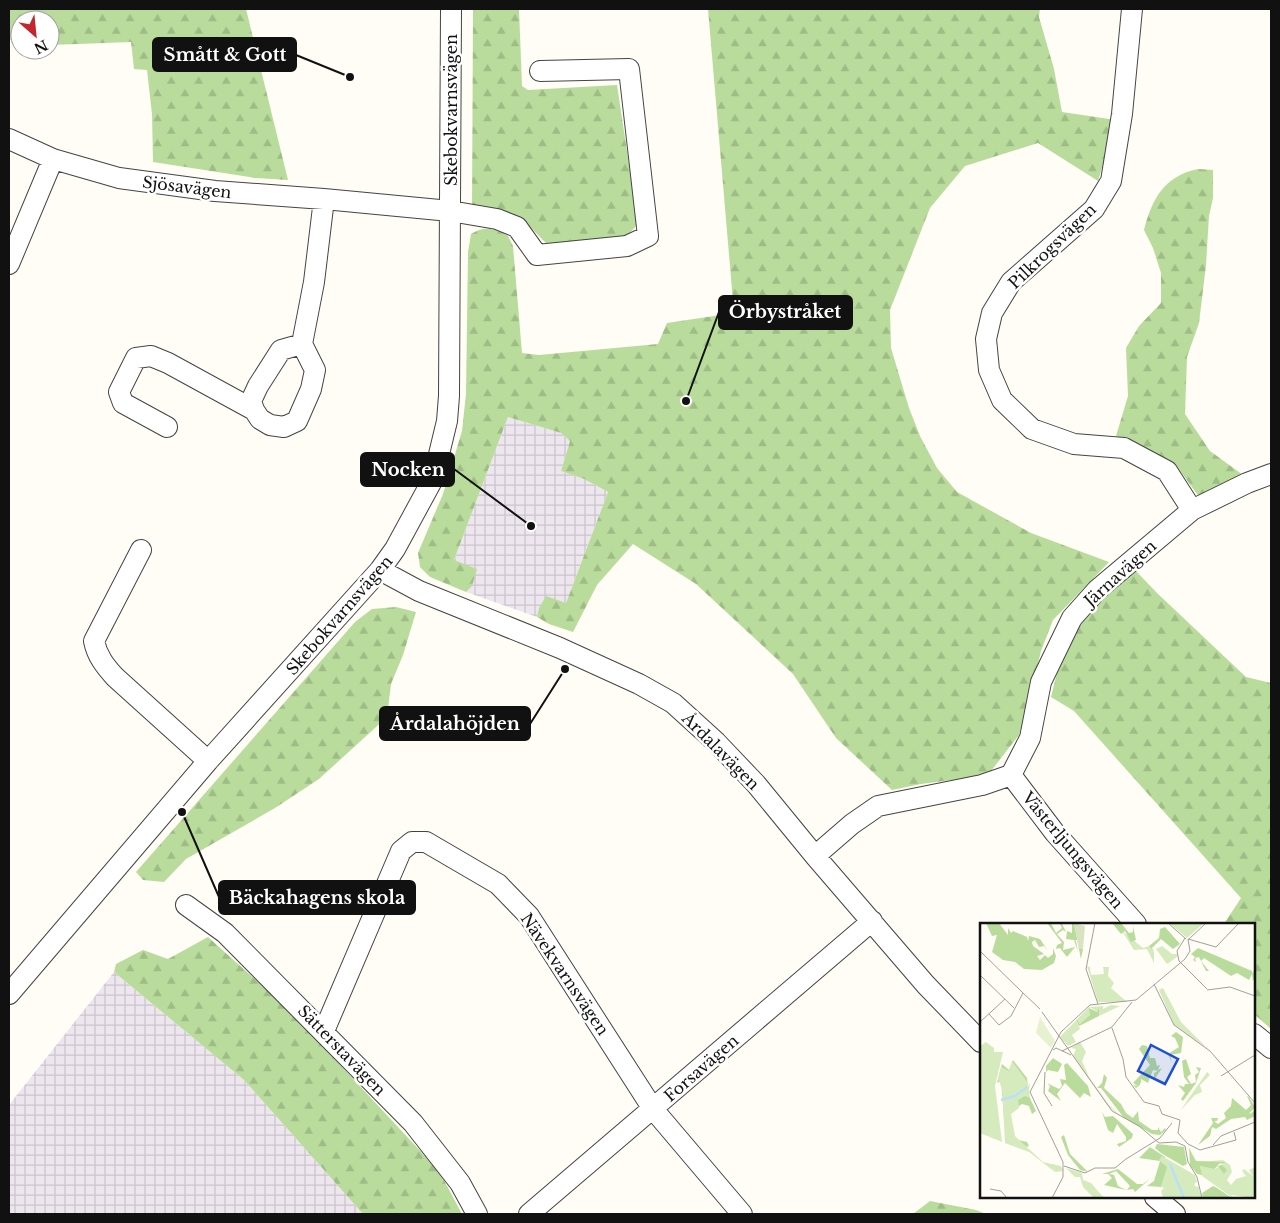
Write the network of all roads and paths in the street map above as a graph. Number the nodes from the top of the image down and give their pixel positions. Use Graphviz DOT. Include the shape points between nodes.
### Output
graph roads {
  1 [pos="451,9"];
  2 [pos="1132,9"];
  3 [pos="540,71"];
  4 [pos="9,139"];
  5 [pos="53,159"];
  6 [pos="324,199"];
  7 [pos="450,211"];
  8 [pos="11,252"];
  9 [pos="302,344"];
  10 [pos="254,410"];
  11 [pos="167,427"];
  12 [pos="1271,474"];
  13 [pos="1192,510"];
  14 [pos="141,550"];
  15 [pos="380,570"];
  16 [pos="208,761"];
  17 [pos="1011,775"];
  18 [pos="815,856"];
  19 [pos="186,905"];
  20 [pos="872,921"];
  21 [pos="1135,923"];
  22 [pos="9,994"];
  23 [pos="324,1031"];
  24 [pos="1255,1035"];
  25 [pos="980,1041"];
  26 [pos="1271,1048"];
  27 [pos="653,1109"];
  28 [pos="1156,1198"];
  29 [pos="477,1214"];
  30 [pos="529,1214"];
  31 [pos="742,1214"];
  32 [pos="1175,1214"];
  1 -- 7 [label="street, Skebokvarnsvägen"];
  2 -- 13 [label="street, Pilkrogsvägen" via="1122,114 1111,180 1094,210 1011,282 992,313 986,339 988,362 1002,400 1032,429 1074,444 1124,448 1167,471"];
  3 -- 7 [label="street" via="629,68 648,236 627,246 536,255 517,228 497,219"];
  4 -- 5 [label="street, Sjösavägen"];
  5 -- 6 [label="street, Sjösavägen" via="119,178 216,191"];
  5 -- 8 [label="street"];
  6 -- 7 [label="street, Sjösavägen"];
  6 -- 9 [label="street" via="314,282"];
  7 -- 15 [label="street, Skebokvarnsvägen" via="447,421 433,479 396,549"];
  9 -- 10 [label="street" via="280,350 251,401"];
  9 -- 10 [label="street" via="315,370 311,389 297,420 284,427 270,425"];
  10 -- 11 [label="street" via="168,362 151,356 136,358 118,392 123,404"];
  12 -- 13 [label="street, Järnavägen"];
  13 -- 17 [label="street, Järnavägen" via="1097,590 1072,618 1041,682 1030,738"];
  14 -- 16 [label="street" via="94,640 96,651 115,677"];
  15 -- 16 [label="street, Skebokvarnsvägen"];
  15 -- 18 [label="street, Årdalavägen" via="419,591 639,684 673,703 756,784"];
  16 -- 22 [label="street, Skebokvarnsvägen"];
  17 -- 18 [label="street" via="982,785 878,806"];
  17 -- 21 [label="street, Västerljungsvägen" via="1055,834"];
  18 -- 20 [label="street, Årdalavägen"];
  19 -- 23 [label="street, Sätterstavägen" via="225,933"];
  20 -- 25 [label="street, Årdalavägen" via="926,985"];
  20 -- 27 [label="street, Forsavägen"];
  23 -- 27 [label="street, Nävekvarnsvägen" via="401,851 412,842 426,842 498,884 530,916"];
  23 -- 29 [label="street, Sätterstavägen" via="413,1122 460,1183"];
  24 -- 26 [label="street"];
  27 -- 30 [label="street, Forsavägen"];
  27 -- 31 [label="street, Nävekvarnsvägen"];
  28 -- 32 [label="street"];
}
